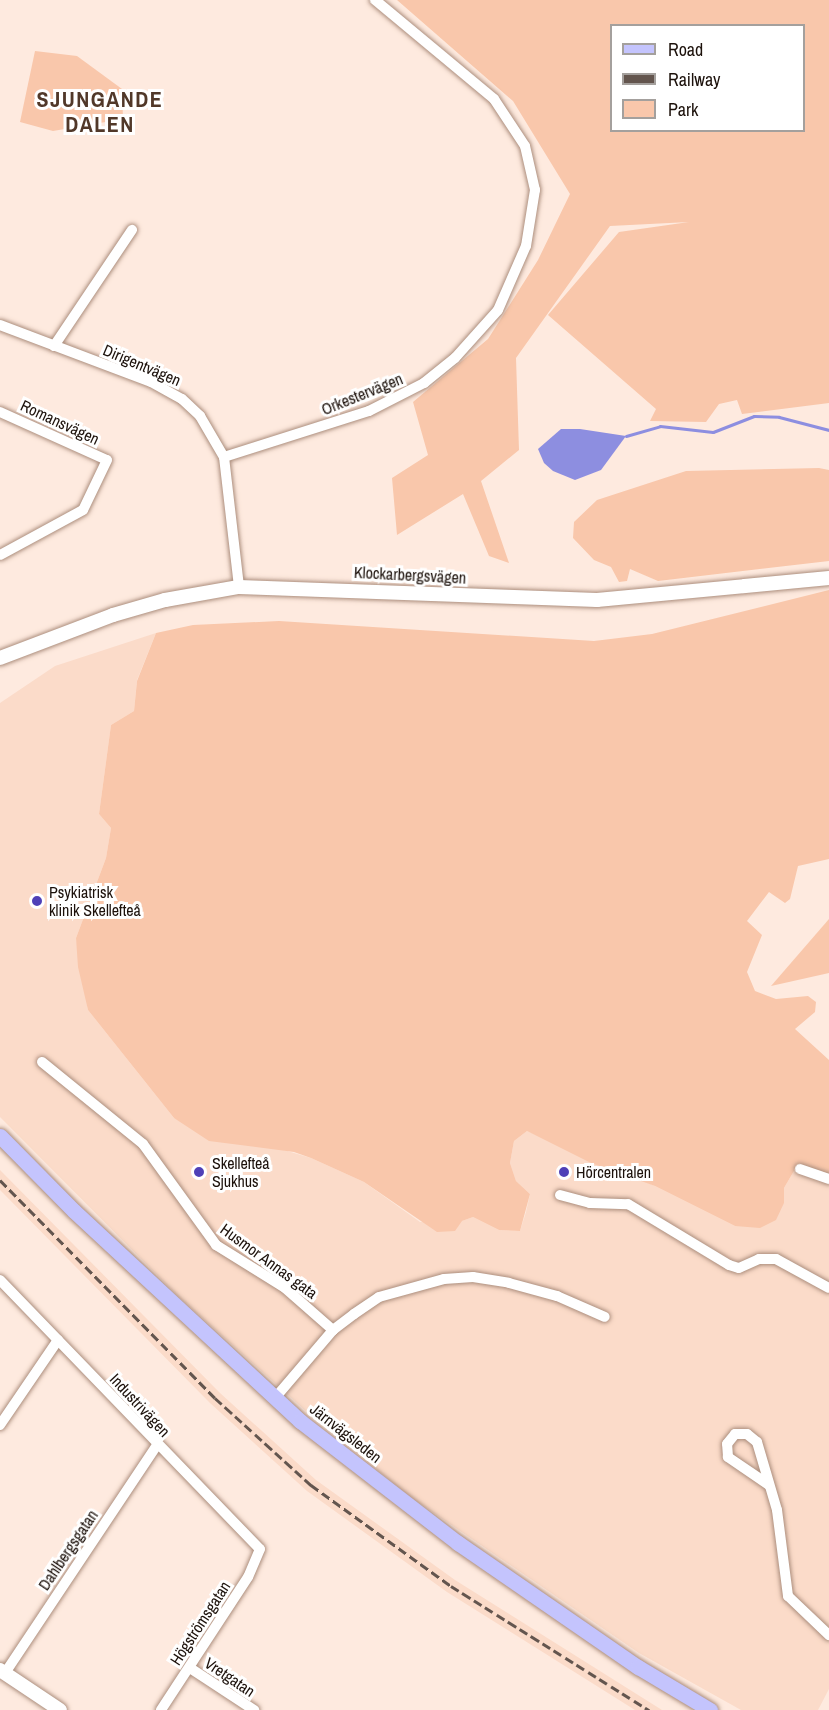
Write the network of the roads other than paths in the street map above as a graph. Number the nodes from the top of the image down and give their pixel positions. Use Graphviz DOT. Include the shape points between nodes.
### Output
graph roads {
  1 [pos="375,0"];
  2 [pos="132,230"];
  3 [pos="0,325"];
  4 [pos="54,346"];
  5 [pos="0,412"];
  6 [pos="224,458"];
  7 [pos="0,555"];
  8 [pos="829,578"];
  9 [pos="239,587"];
  10 [pos="0,658"];
  11 [pos="42,1062"];
  12 [pos="0,1136"];
  13 [pos="800,1170"];
  14 [pos="829,1179"];
  15 [pos="560,1195"];
  16 [pos="0,1280"];
  17 [pos="829,1288"];
  18 [pos="605,1317"];
  19 [pos="333,1330"];
  20 [pos="58,1340"];
  21 [pos="275,1398"];
  22 [pos="0,1425"];
  23 [pos="157,1444"];
  24 [pos="769,1485"];
  25 [pos="260,1549"];
  26 [pos="829,1635"];
  27 [pos="190,1668"];
  28 [pos="2,1671"];
  29 [pos="60,1710"];
  30 [pos="161,1710"];
  31 [pos="254,1710"];
  32 [pos="710,1710"];
  1 -- 6 [label="street, Orkestervägen" via="494,99 525,146 535,190 526,246 498,310 455,358 424,383 369,411"];
  2 -- 4 [label="street"];
  3 -- 4 [label="street, Dirigentvägen"];
  4 -- 6 [label="street, Dirigentvägen" via="151,382 182,399 211,430"];
  5 -- 7 [label="street, Romansvägen" via="107,460 83,510"];
  6 -- 9 [label="street, Dirigentvägen"];
  8 -- 9 [label="main road, Klockarbergsvägen" via="597,600"];
  9 -- 10 [label="main road, Klockarbergsvägen" via="113,615"];
  11 -- 19 [label="street, Husmor Annas gata" via="143,1144 216,1245 285,1288"];
  12 -- 21 [label="main road, Järnvägsleden" via="74,1211"];
  13 -- 14 [label="street"];
  15 -- 17 [label="street" via="590,1203 628,1204 729,1264 739,1268 759,1259 776,1259"];
  16 -- 20 [label="street, Industrivägen"];
  18 -- 19 [label="street" via="536,1289 473,1277 444,1279 379,1298"];
  19 -- 21 [label="street"];
  20 -- 22 [label="street"];
  20 -- 23 [label="street, Industrivägen"];
  21 -- 32 [label="main road, Järnvägsleden" via="458,1544 638,1667"];
  23 -- 25 [label="street, Industrivägen"];
  23 -- 28 [label="street, Dahlbergsgatan"];
  24 -- 24 [label="street" via="728,1457 727,1444 735,1434 747,1434 757,1442"];
  24 -- 26 [label="street" via="777,1510 788,1596"];
  25 -- 27 [label="street, Högströmsgatan" via="248,1577"];
  27 -- 30 [label="street, Högströmsgatan"];
  27 -- 31 [label="street, Vretgatan"];
  28 -- 29 [label="main road"];
}
